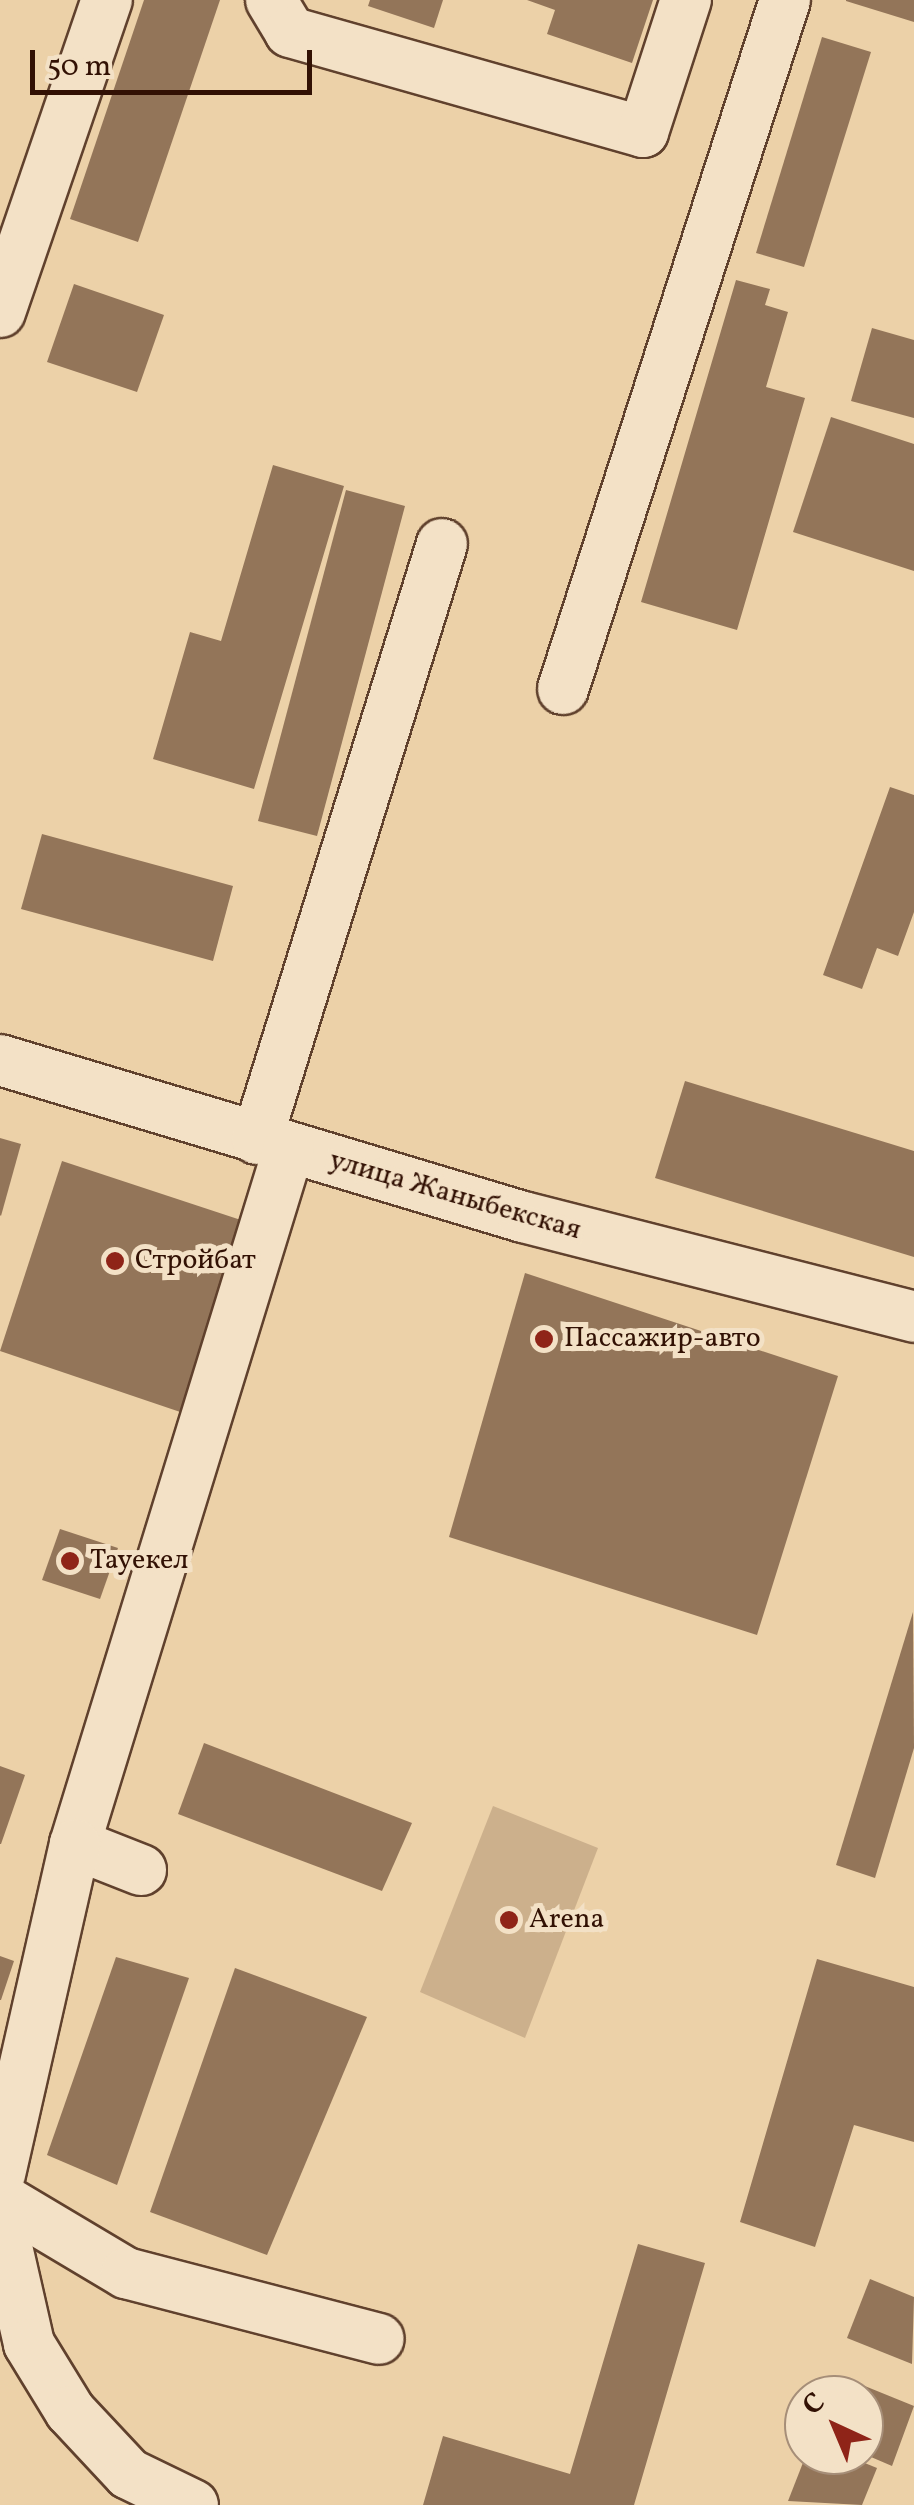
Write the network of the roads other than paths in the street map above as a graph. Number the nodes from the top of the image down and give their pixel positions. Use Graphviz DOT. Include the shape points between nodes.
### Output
graph roads {
  1 [pos="107,0"];
  2 [pos="271,0"];
  3 [pos="686,0"];
  4 [pos="786,0"];
  5 [pos="11,258"];
  6 [pos="0,312"];
  7 [pos="442,544"];
  8 [pos="563,688"];
  9 [pos="0,1060"];
  10 [pos="273,1144"];
  11 [pos="914,1317"];
  12 [pos="75,1844"];
  13 [pos="142,1870"];
  14 [pos="0,2174"];
  15 [pos="0,2198"];
  16 [pos="0,2216"];
  17 [pos="379,2339"];
  18 [pos="193,2505"];
  1 -- 5 [label="street"];
  2 -- 3 [label="street" via="290,32 643,132"];
  4 -- 8 [label="street"];
  5 -- 6 [label="street"];
  7 -- 10 [label="street"];
  9 -- 10 [label="street, улица Жаныбекская"];
  10 -- 11 [label="street, улица Жаныбекская" via="523,1217"];
  10 -- 12 [label="street"];
  12 -- 13 [label="street"];
  12 -- 14 [label="street"];
  15 -- 17 [label="street" via="126,2273"];
  16 -- 18 [label="street" via="30,2344 70,2410 129,2474"];
}
